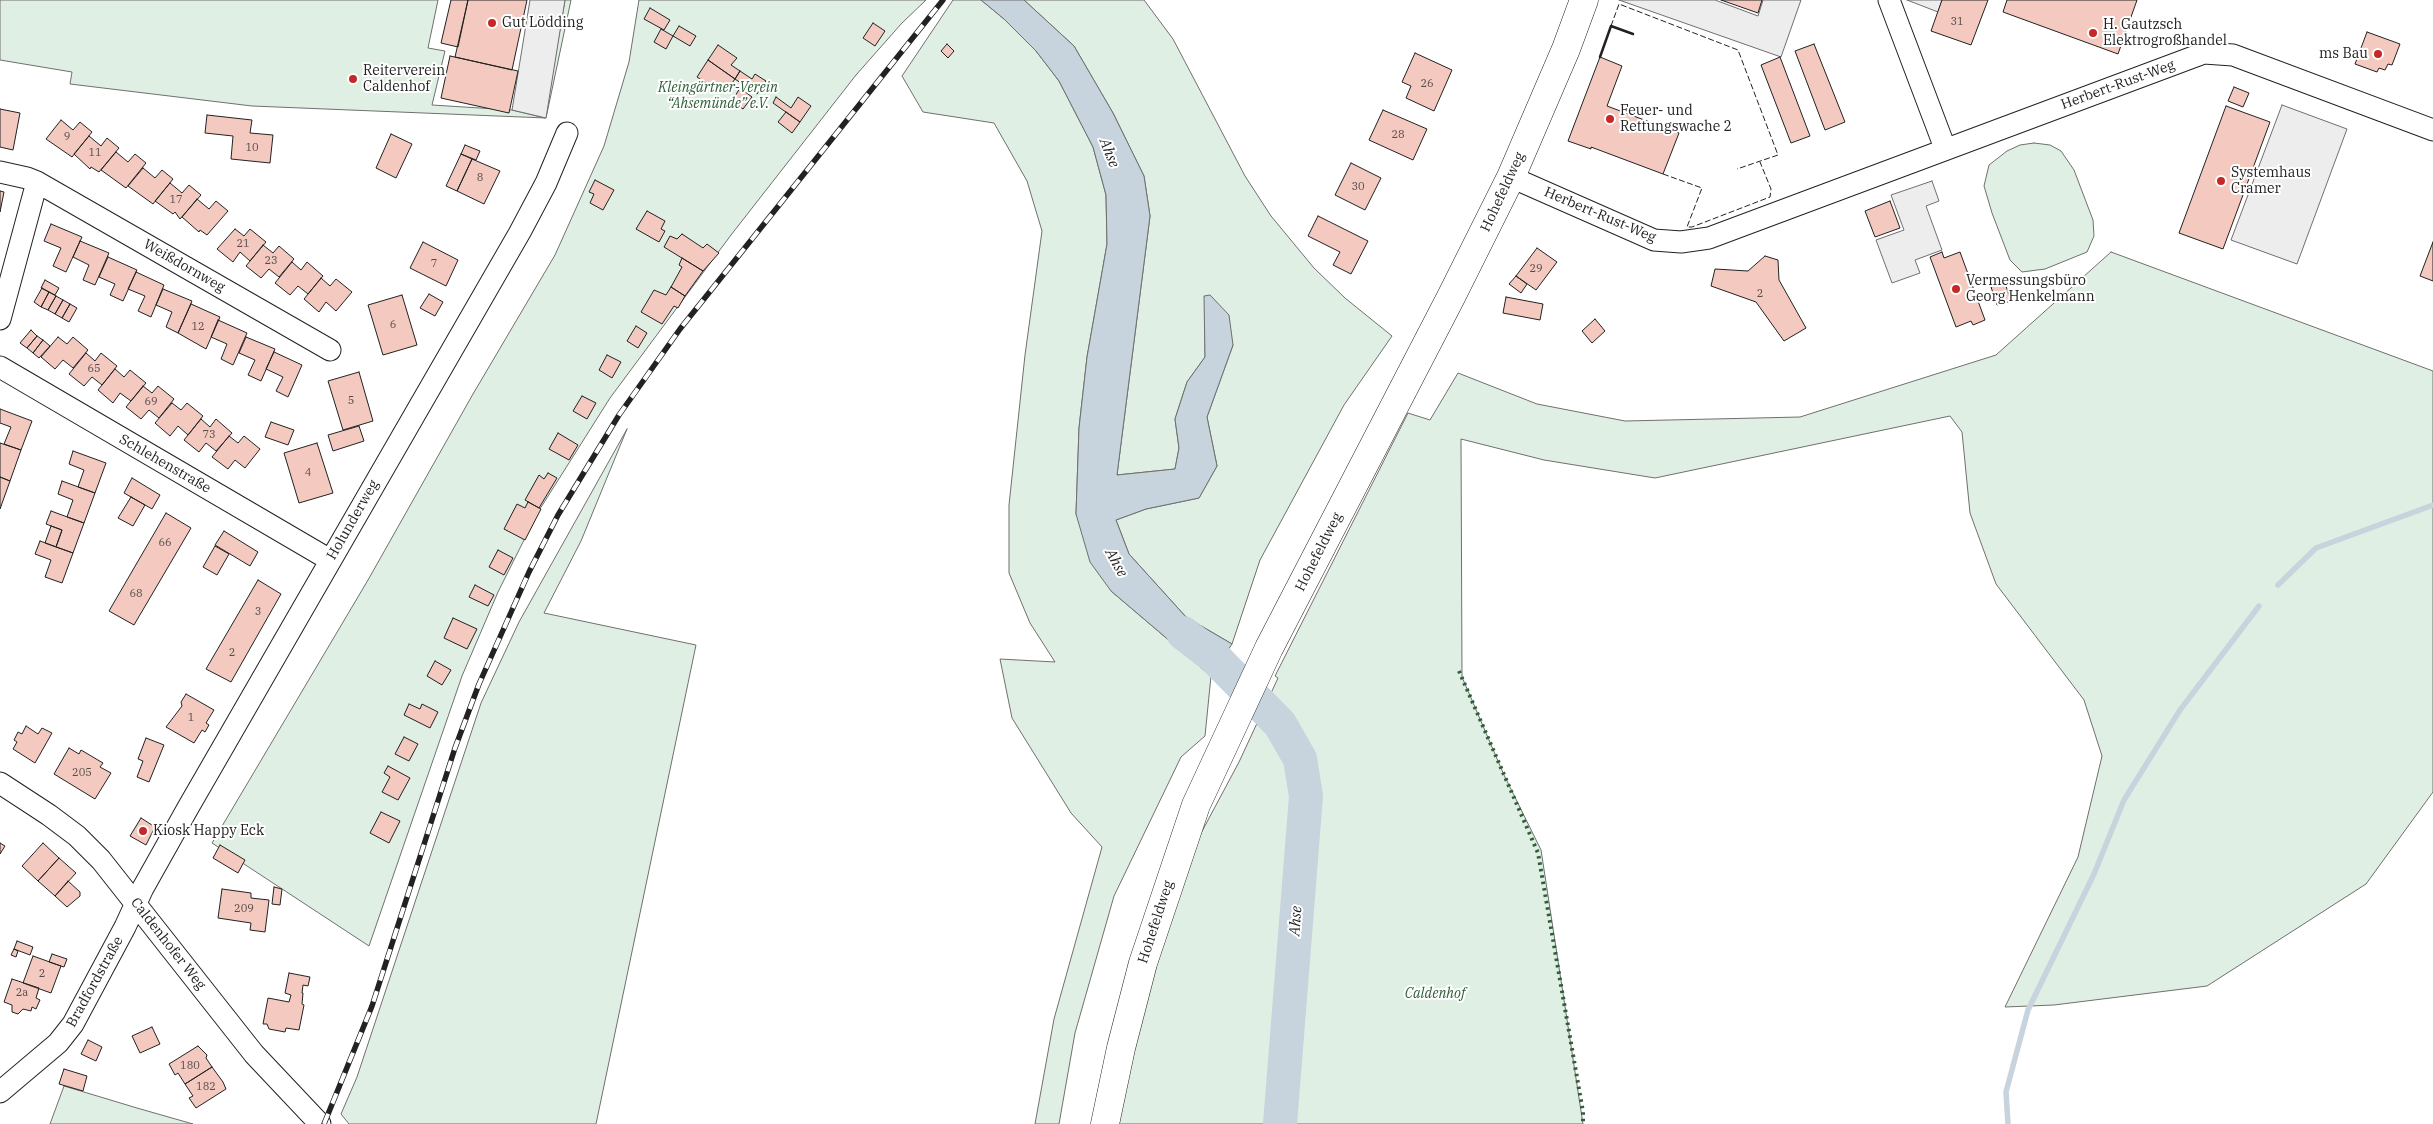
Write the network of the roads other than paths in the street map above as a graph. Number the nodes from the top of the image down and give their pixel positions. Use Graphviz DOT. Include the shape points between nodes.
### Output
graph roads {
  1 [pos="1584,0"];
  2 [pos="1889,0"];
  3 [pos="2433,130"];
  4 [pos="567,133"];
  5 [pos="1945,148"];
  6 [pos="0,172"];
  7 [pos="1511,177"];
  8 [pos="37,182"];
  9 [pos="0,319"];
  10 [pos="330,350"];
  11 [pos="0,367"];
  12 [pos="330,560"];
  13 [pos="0,783"];
  14 [pos="137,905"];
  15 [pos="3,1086"];
  16 [pos="320,1124"];
  17 [pos="1106,1124"];
  1 -- 7 [label="main road, Hohefeldweg"];
  2 -- 5 [label="street"];
  3 -- 5 [label="street, Herbert-Rust-Weg" via="2233,55 2204,53"];
  4 -- 12 [label="street, Holunderweg" via="520,232"];
  5 -- 7 [label="street, Herbert-Rust-Weg" via="1709,238 1681,242 1654,240"];
  6 -- 8 [label="street, Weißdornweg"];
  7 -- 17 [label="main road, Hohefeldweg" via="1269,648 1196,805 1143,963"];
  8 -- 9 [label="street"];
  8 -- 10 [label="street, Weißdornweg"];
  11 -- 12 [label="street, Schlehenstraße"];
  12 -- 14 [label="street, Holunderweg" via="143,888"];
  13 -- 14 [label="street, Caldenhofer Weg" via="77,836"];
  14 -- 15 [label="street, Bradfordstraße" via="73,1024 58,1043"];
  14 -- 16 [label="street, Caldenhofer Weg" via="254,1054"];
}
